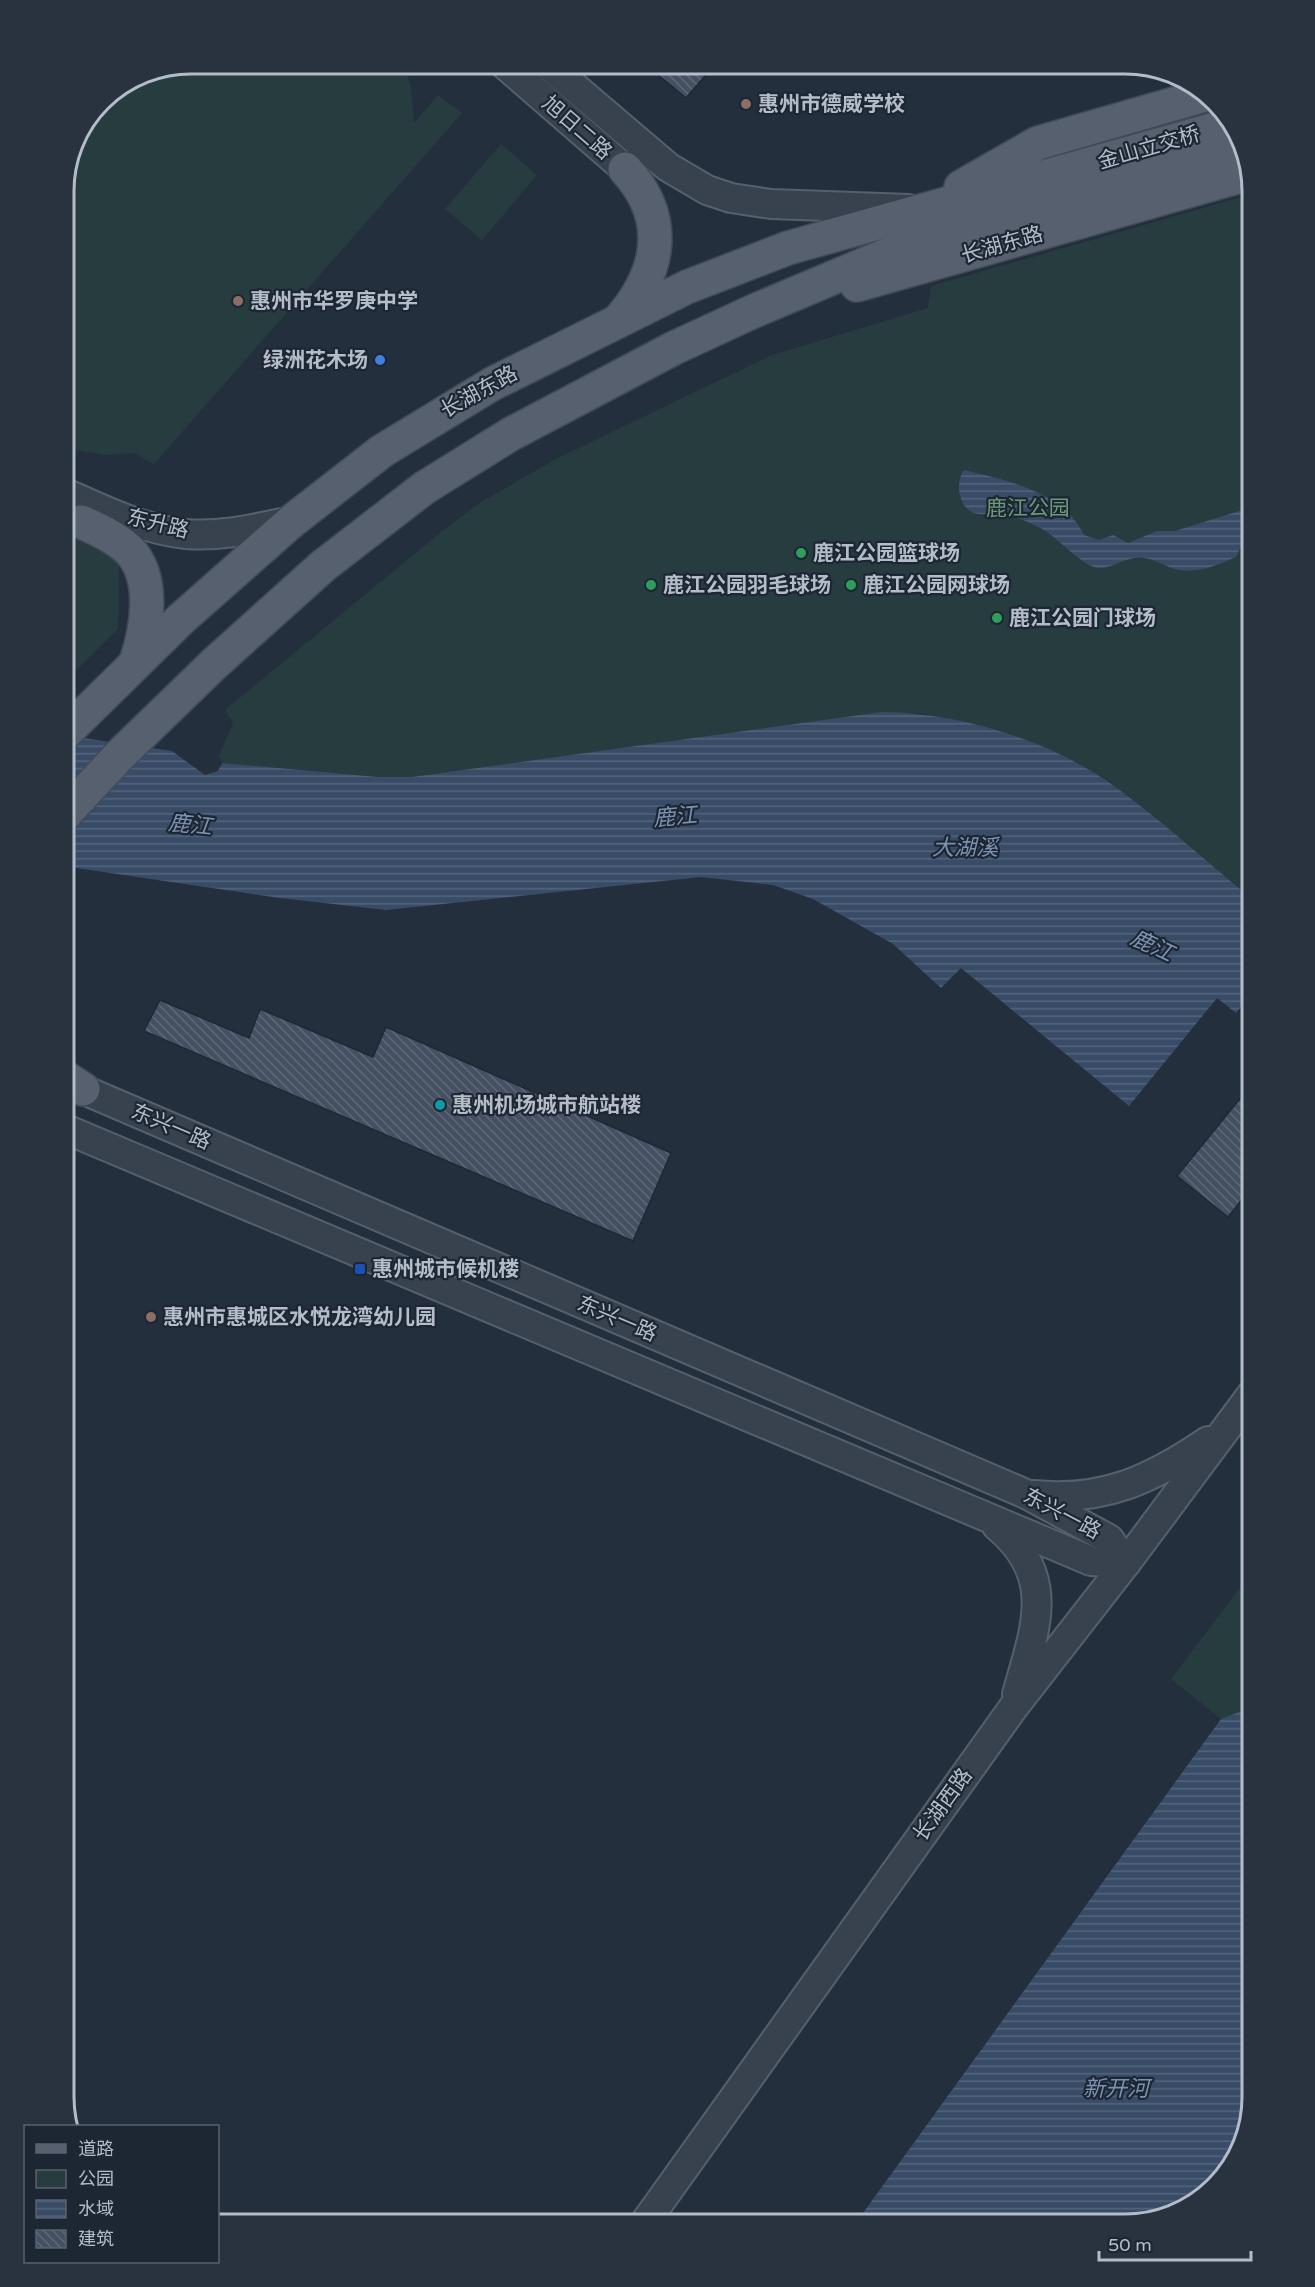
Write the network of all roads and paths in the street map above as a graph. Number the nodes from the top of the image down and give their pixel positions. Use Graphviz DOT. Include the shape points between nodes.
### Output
graph roads {
  1 [pos="515,74"];
  2 [pos="559,74"];
  3 [pos="1196,98"];
  4 [pos="1223,127"];
  5 [pos="1233,149"];
  6 [pos="625,169"];
  7 [pos="1241,176"];
  8 [pos="1075,182"];
  9 [pos="922,210"];
  10 [pos="754,311"];
  11 [pos="619,321"];
  12 [pos="74,496"];
  13 [pos="74,519"];
  14 [pos="292,521"];
  15 [pos="136,662"];
  16 [pos="74,724"];
  17 [pos="74,805"];
  18 [pos="74,1084"];
  19 [pos="74,1133"];
  20 [pos="1242,1406"];
  21 [pos="1224,1429"];
  22 [pos="1026,1494"];
  23 [pos="984,1515"];
  24 [pos="1126,1563"];
  25 [pos="1013,1708"];
  26 [pos="652,2213"];
  1 -- 6 [label="street, 旭日二路"];
  2 -- 9 [label="street, 旭日二路" via="668,167 702,188 743,200 788,205"];
  3 -- 9 [label="main road, 长湖东路" via="1038,143"];
  4 -- 8 [label="main road, 金山立交桥"];
  5 -- 8 [label="main road, 金山立交桥"];
  6 -- 11 [label="main road" via="649,206 657,241 648,273"];
  7 -- 10 [label="main road, 长湖东路" via="904,273"];
  8 -- 9 [label="main road, 长湖东路"];
  8 -- 10 [label="main road, 长湖东路"];
  9 -- 11 [label="main road, 长湖东路" via="753,261 687,287"];
  10 -- 17 [label="main road, 长湖东路" via="511,434 424,488 361,534 284,600 162,714"];
  11 -- 14 [label="main road, 长湖东路" via="437,415 382,451"];
  12 -- 14 [label="street, 东升路" via="150,526 186,534 221,534"];
  13 -- 15 [label="main road" via="122,545 141,571 146,618"];
  14 -- 15 [label="main road, 长湖东路"];
  15 -- 16 [label="main road, 长湖东路"];
  18 -- 22 [label="street, 东兴一路"];
  19 -- 23 [label="street, 东兴一路"];
  20 -- 21 [label="street, 长湖西路"];
  21 -- 22 [label="street" via="1157,1472 1127,1486 1085,1496"];
  21 -- 24 [label="street, 长湖西路"];
  22 -- 24 [label="street, 东兴一路" via="1109,1539"];
  23 -- 24 [label="street, 东兴一路" via="1091,1561"];
  23 -- 25 [label="street" via="1016,1542 1032,1567 1039,1595 1035,1631"];
  24 -- 25 [label="street, 长湖西路"];
  25 -- 26 [label="street, 长湖西路"];
}
